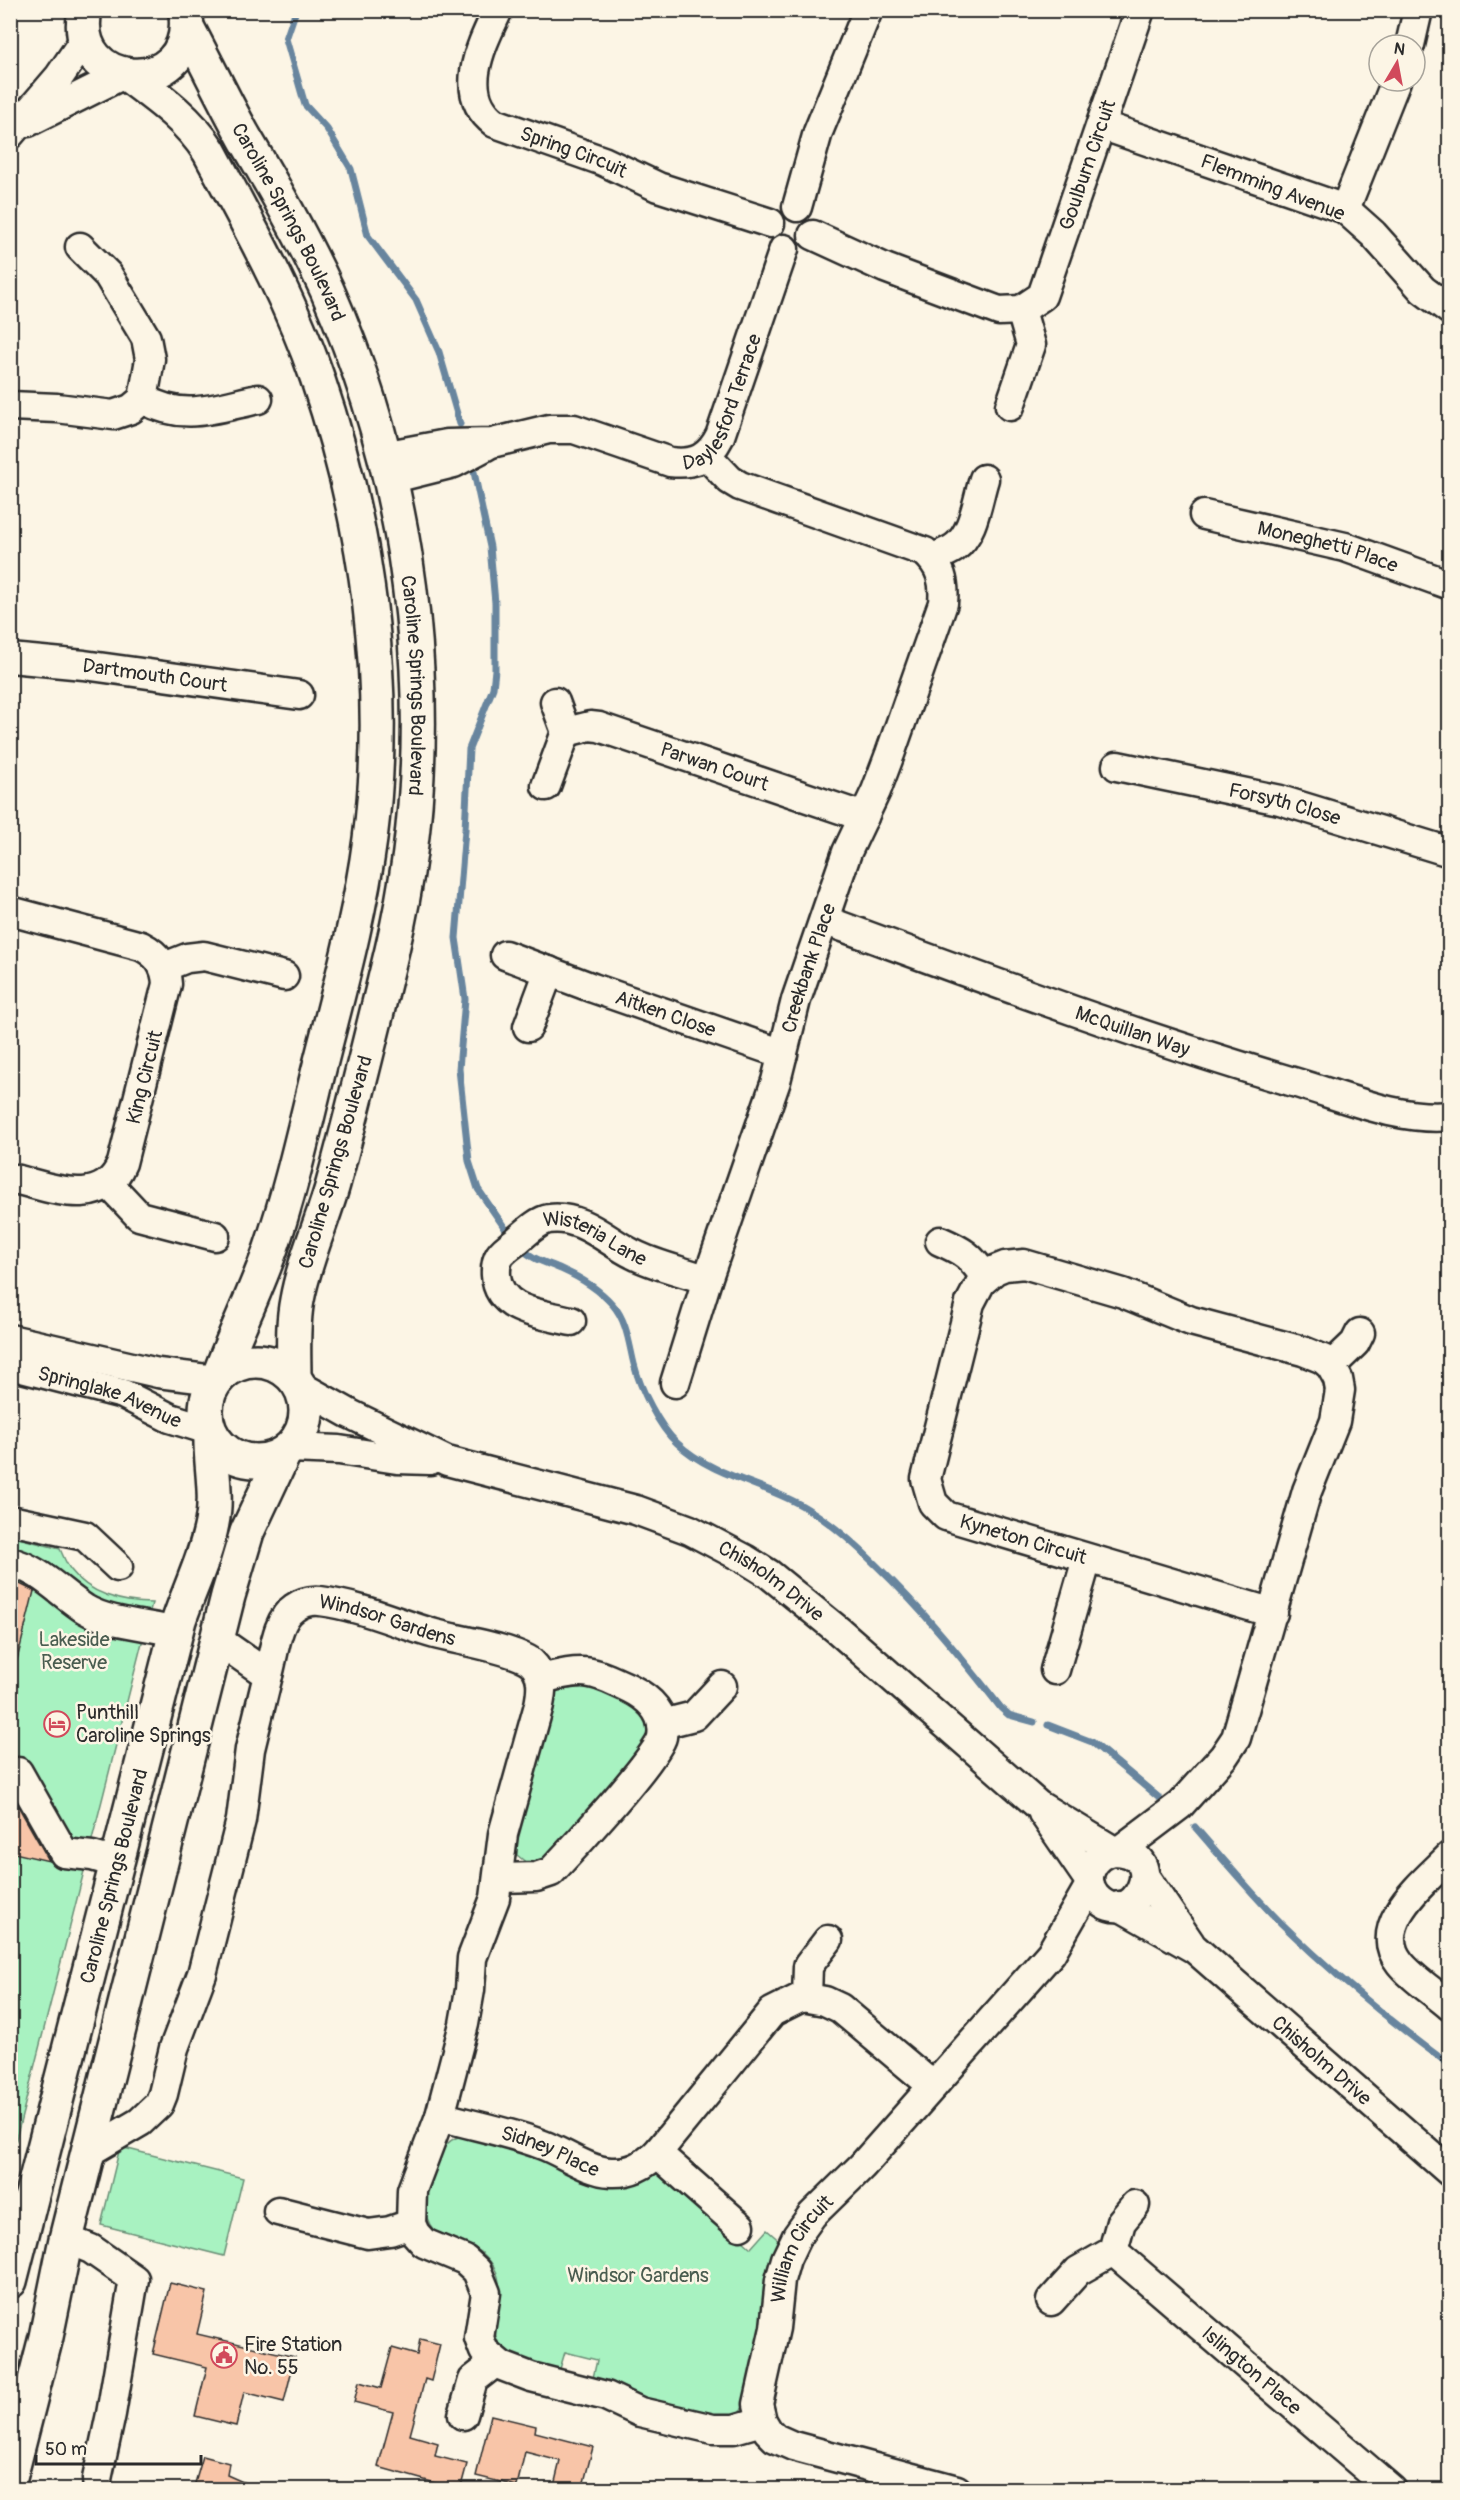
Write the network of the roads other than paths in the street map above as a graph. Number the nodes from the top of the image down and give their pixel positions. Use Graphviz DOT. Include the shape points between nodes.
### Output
graph roads {
  1 [pos="498,10"];
  2 [pos="868,10"];
  3 [pos="1140,10"];
  4 [pos="1418,10"];
  5 [pos="186,16"];
  6 [pos="81,22"];
  7 [pos="1413,33"];
  8 [pos="126,76"];
  9 [pos="1391,93"];
  10 [pos="1101,125"];
  11 [pos="14,130"];
  12 [pos="797,207"];
  13 [pos="1345,209"];
  14 [pos="770,223"];
  15 [pos="813,235"];
  16 [pos="81,247"];
  17 [pos="784,249"];
  18 [pos="1021,310"];
  19 [pos="1449,310"];
  20 [pos="143,399"];
  21 [pos="258,399"];
  22 [pos="10,406"];
  23 [pos="1010,406"];
  24 [pos="707,456"];
  25 [pos="386,467"];
  26 [pos="984,479"];
  27 [pos="347,480"];
  28 [pos="1204,515"];
  29 [pos="933,558"];
  30 [pos="1449,585"];
  31 [pos="10,658"];
  32 [pos="299,695"];
  33 [pos="555,702"];
  34 [pos="566,732"];
  35 [pos="1117,766"];
  36 [pos="546,786"];
  37 [pos="864,817"];
  38 [pos="1449,852"];
  39 [pos="10,911"];
  40 [pos="824,921"];
  41 [pos="505,955"];
  42 [pos="164,967"];
  43 [pos="549,971"];
  44 [pos="284,976"];
  45 [pos="528,1027"];
  46 [pos="783,1054"];
  47 [pos="1449,1116"];
  48 [pos="10,1178"];
  49 [pos="109,1184"];
  50 [pos="215,1236"];
  51 [pos="940,1241"];
  52 [pos="985,1278"];
  53 [pos="707,1280"];
  54 [pos="571,1321"];
  55 [pos="1360,1333"];
  56 [pos="10,1338"];
  57 [pos="10,1365"];
  58 [pos="1331,1366"];
  59 [pos="217,1378"];
  60 [pos="297,1382"];
  61 [pos="675,1383"];
  62 [pos="210,1433"];
  63 [pos="287,1450"];
  64 [pos="447,1461"];
  65 [pos="10,1520"];
  66 [pos="1087,1559"];
  67 [pos="10,1562"];
  68 [pos="118,1567"];
  69 [pos="1273,1613"];
  70 [pos="176,1632"];
  71 [pos="218,1641"];
  72 [pos="1055,1670"];
  73 [pos="268,1675"];
  74 [pos="541,1679"];
  75 [pos="722,1686"];
  76 [pos="662,1724"];
  77 [pos="18,1772"];
  78 [pos="1180,1804"];
  79 [pos="1038,1805"];
  80 [pos="1117,1851"];
  81 [pos="1449,1856"];
  82 [pos="117,1863"];
  83 [pos="158,1873"];
  84 [pos="1144,1875"];
  85 [pos="498,1878"];
  86 [pos="1089,1883"];
  87 [pos="1117,1906"];
  88 [pos="828,1940"];
  89 [pos="1195,1949"];
  90 [pos="1051,1953"];
  91 [pos="807,1997"];
  92 [pos="1449,2006"];
  93 [pos="933,2086"];
  94 [pos="440,2116"];
  95 [pos="87,2153"];
  96 [pos="657,2153"];
  97 [pos="1449,2172"];
  98 [pos="1135,2205"];
  99 [pos="278,2211"];
  100 [pos="411,2224"];
  101 [pos="740,2226"];
  102 [pos="24,2228"];
  103 [pos="66,2239"];
  104 [pos="1113,2251"];
  105 [pos="10,2282"];
  106 [pos="1051,2301"];
  107 [pos="496,2362"];
  108 [pos="463,2415"];
  109 [pos="762,2421"];
  110 [pos="14,2476"];
  111 [pos="98,2490"];
  112 [pos="957,2490"];
  113 [pos="1392,2490"];
  1 -- 14 [label="street, Spring Circuit" via="474,79 481,110 495,123 603,161 657,187"];
  2 -- 12 [label="street" via="818,132"];
  3 -- 10 [label="street, Goulburn Circuit"];
  4 -- 7 [label="street"];
  5 -- 8 [label="main road" via="184,41 169,64 144,76"];
  5 -- 25 [label="main road, Caroline Springs Boulevard" via="245,138 283,201 327,290 351,349"];
  6 -- 8 [label="main road, Caroline Springs Boulevard" via="90,52 99,62"];
  6 -- 11 [label="street" via="59,77"];
  8 -- 11 [label="street"];
  8 -- 27 [label="main road, Caroline Springs Boulevard" via="177,112 195,129 209,151 290,308 316,374"];
  9 -- 13 [label="street"];
  10 -- 13 [label="street, Flemming Avenue"];
  10 -- 18 [label="street, Goulburn Circuit" via="1042,296"];
  12 -- 14 [label="street" via="783,208"];
  12 -- 15 [label="street" via="813,221"];
  13 -- 19 [label="street, Flemming Avenue" via="1423,290"];
  14 -- 17 [label="street" via="774,242"];
  15 -- 17 [label="street" via="798,250"];
  15 -- 18 [label="street" via="885,268 999,311"];
  16 -- 20 [label="street" via="108,275 146,338 150,359"];
  17 -- 24 [label="street, Daylesford Terrace" via="720,436"];
  18 -- 23 [label="street" via="1031,345"];
  20 -- 21 [label="street" via="179,413"];
  20 -- 22 [label="street" via="131,409 113,415"];
  24 -- 25 [label="street, Daylesford Terrace" via="696,461 670,462 562,428 492,443 454,463"];
  24 -- 29 [label="street" via="740,486 912,546"];
  25 -- 27 [label="main road"];
  25 -- 60 [label="main road, Caroline Springs Boulevard" via="405,558 416,659 417,761 410,853 393,947 356,1096 297,1299 293,1325"];
  26 -- 29 [label="street" via="968,531 954,548"];
  27 -- 59 [label="main road, Caroline Springs Boulevard" via="366,573 373,648 376,728 370,836 351,942 284,1206 269,1254"];
  28 -- 30 [label="street, Moneghetti Place" via="1345,547"];
  29 -- 37 [label="street, Creekbank Place" via="943,578 943,603"];
  31 -- 32 [label="street, Dartmouth Court" via="84,664"];
  33 -- 34 [label="street"];
  34 -- 36 [label="street"];
  34 -- 37 [label="street, Parwan Court" via="599,727"];
  35 -- 38 [label="street, Forsyth Close" via="1280,800"];
  37 -- 40 [label="street, Creekbank Place" via="847,852"];
  39 -- 42 [label="street" via="141,946 156,955"];
  40 -- 46 [label="street, Creekbank Place" via="790,1018"];
  40 -- 47 [label="street, McQuillan Way" via="1251,1070 1424,1118"];
  41 -- 43 [label="street, Aitken Close"];
  42 -- 44 [label="street" via="204,956"];
  42 -- 49 [label="street, King Circuit" via="167,984 156,1032 122,1163"];
  43 -- 45 [label="street"];
  43 -- 46 [label="street, Aitken Close"];
  46 -- 53 [label="street, Creekbank Place"];
  48 -- 49 [label="street" via="80,1193"];
  49 -- 50 [label="street" via="139,1216"];
  51 -- 52 [label="street" via="962,1250"];
  52 -- 58 [label="street" via="1005,1266 1030,1266 1124,1293 1191,1321 1303,1351"];
  52 -- 66 [label="street, Kyneton Circuit" via="970,1303 926,1479 933,1503 946,1516"];
  53 -- 54 [label="street, Wisteria Lane" via="634,1255 590,1228 550,1219 500,1252 495,1263 496,1284 509,1302 531,1312"];
  53 -- 61 [label="street, Creekbank Place"];
  55 -- 58 [label="street"];
  56 -- 59 [label="street, Springlake Avenue" via="158,1373"];
  57 -- 62 [label="street, Springlake Avenue" via="123,1394"];
  58 -- 69 [label="street" via="1340,1390 1336,1414 1307,1491"];
  59 -- 60 [label="main road" via="230,1367 257,1360 271,1362"];
  59 -- 62 [label="main road" via="206,1405"];
  60 -- 63 [label="main road" via="306,1402 306,1419 301,1435"];
  60 -- 64 [label="street, Chisholm Drive" via="350,1414"];
  62 -- 63 [label="main road" via="231,1455 243,1460 271,1459"];
  62 -- 70 [label="main road, Caroline Springs Boulevard" via="212,1524"];
  63 -- 64 [label="street, Chisholm Drive" via="339,1450 397,1459"];
  63 -- 71 [label="main road" via="247,1532"];
  64 -- 79 [label="street, Chisholm Drive" via="636,1510 690,1530 745,1559 831,1625"];
  65 -- 68 [label="street" via="85,1536"];
  66 -- 69 [label="street, Kyneton Circuit"];
  66 -- 72 [label="street"];
  67 -- 70 [label="street" via="26,1566 86,1610"];
  69 -- 78 [label="street" via="1236,1738"];
  70 -- 82 [label="main road, Caroline Springs Boulevard"];
  71 -- 73 [label="street"];
  71 -- 83 [label="main road"];
  73 -- 74 [label="street, Windsor Gardens" via="285,1618 295,1607 311,1600 518,1655 533,1664"];
  73 -- 95 [label="street" via="250,1749 241,1820 202,1974 174,2048 163,2094 159,2104 141,2122"];
  74 -- 76 [label="street" via="572,1671 594,1673 649,1700"];
  74 -- 85 [label="street" via="539,1705 503,1834"];
  75 -- 76 [label="street" via="697,1714"];
  76 -- 85 [label="street" via="657,1748 550,1872 536,1877"];
  77 -- 82 [label="street" via="64,1853"];
  78 -- 80 [label="street"];
  78 -- 84 [label="street"];
  79 -- 80 [label="street, Chisholm Drive"];
  79 -- 86 [label="street, Chisholm Drive"];
  80 -- 84 [label="street" via="1135,1858"];
  80 -- 86 [label="street" via="1095,1860"];
  81 -- 92 [label="street" via="1397,1913 1391,1936 1399,1962"];
  82 -- 83 [label="main road"];
  82 -- 102 [label="main road, Caroline Springs Boulevard"];
  83 -- 95 [label="main road"];
  84 -- 87 [label="street" via="1138,1897"];
  84 -- 89 [label="street, Chisholm Drive"];
  85 -- 94 [label="street" via="490,1914 472,1958 464,2024"];
  86 -- 87 [label="street" via="1099,1900"];
  86 -- 90 [label="street, William Circuit"];
  87 -- 89 [label="street, Chisholm Drive"];
  87 -- 90 [label="street, William Circuit"];
  88 -- 91 [label="street" via="808,1966"];
  89 -- 97 [label="street, Chisholm Drive"];
  90 -- 93 [label="street, William Circuit"];
  91 -- 93 [label="street" via="840,2008"];
  91 -- 96 [label="street, Sidney Place" via="792,2000 772,2012"];
  93 -- 109 [label="street, William Circuit" via="812,2215 786,2259 759,2397"];
  94 -- 96 [label="street, Sidney Place" via="541,2144 609,2172 640,2167"];
  94 -- 100 [label="street" via="412,2190"];
  95 -- 103 [label="main road"];
  96 -- 101 [label="street"];
  98 -- 104 [label="street" via="1121,2222"];
  99 -- 100 [label="street" via="368,2234"];
  100 -- 107 [label="street" via="424,2243 465,2260 481,2277 486,2299 479,2338"];
  102 -- 103 [label="main road"];
  102 -- 105 [label="main road, Caroline Springs Boulevard"];
  103 -- 110 [label="main road"];
  103 -- 111 [label="street" via="91,2249 134,2279"];
  104 -- 106 [label="street" via="1078,2271"];
  104 -- 113 [label="street, Islington Place"];
  107 -- 108 [label="street" via="473,2380"];
  107 -- 109 [label="street" via="519,2374 606,2396 640,2412 713,2429 734,2429"];
  109 -- 112 [label="street" via="784,2443"];
}
